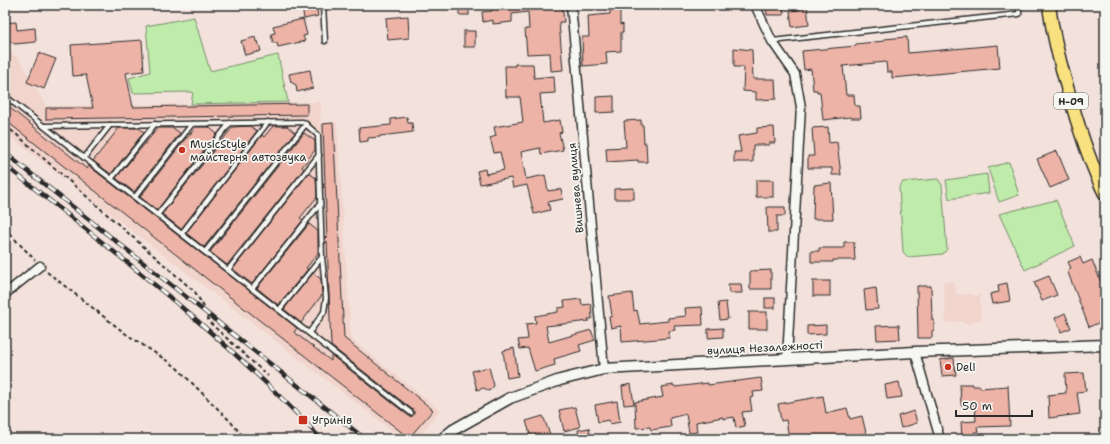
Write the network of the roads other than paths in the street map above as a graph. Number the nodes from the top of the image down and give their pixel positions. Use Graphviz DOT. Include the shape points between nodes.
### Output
graph roads {
  1 [pos="324,5"];
  2 [pos="571,5"];
  3 [pos="755,5"];
  4 [pos="1019,5"];
  5 [pos="1049,5"];
  6 [pos="325,41"];
  7 [pos="772,41"];
  8 [pos="5,96"];
  9 [pos="268,122"];
  10 [pos="230,123"];
  11 [pos="155,124"];
  12 [pos="192,124"];
  13 [pos="306,124"];
  14 [pos="110,125"];
  15 [pos="45,126"];
  16 [pos="319,154"];
  17 [pos="85,157"];
  18 [pos="112,178"];
  19 [pos="1105,194"];
  20 [pos="135,197"];
  21 [pos="321,204"];
  22 [pos="158,214"];
  23 [pos="182,233"];
  24 [pos="205,252"];
  25 [pos="322,258"];
  26 [pos="40,266"];
  27 [pos="228,270"];
  28 [pos="252,289"];
  29 [pos="5,294"];
  30 [pos="279,310"];
  31 [pos="309,333"];
  32 [pos="1105,345"];
  33 [pos="915,352"];
  34 [pos="787,359"];
  35 [pos="604,369"];
  36 [pos="412,413"];
  37 [pos="442,439"];
  38 [pos="940,439"];
  1 -- 6 [label="lane"];
  2 -- 35 [label="street, Вишнева вулиця"];
  3 -- 7 [label="street"];
  4 -- 7 [label="lane" via="1019,14"];
  5 -- 19 [label="main road, Н-09" via="1061,67 1080,130"];
  7 -- 34 [label="street" via="795,74 801,107"];
  8 -- 15 [label="lane"];
  9 -- 10 [label="lane"];
  9 -- 13 [label="lane"];
  9 -- 23 [label="lane"];
  10 -- 12 [label="lane"];
  10 -- 22 [label="lane"];
  11 -- 12 [label="lane"];
  11 -- 14 [label="lane"];
  11 -- 18 [label="lane"];
  12 -- 20 [label="lane"];
  13 -- 16 [label="lane" via="318,135"];
  13 -- 24 [label="lane"];
  14 -- 15 [label="lane"];
  14 -- 17 [label="lane"];
  15 -- 17 [label="lane"];
  16 -- 21 [label="lane"];
  16 -- 27 [label="lane"];
  17 -- 18 [label="lane"];
  18 -- 20 [label="lane"];
  20 -- 22 [label="lane"];
  21 -- 25 [label="lane"];
  21 -- 28 [label="lane"];
  22 -- 23 [label="lane"];
  23 -- 24 [label="lane"];
  24 -- 27 [label="lane"];
  25 -- 30 [label="lane"];
  25 -- 31 [label="lane" via="326,298 324,312"];
  26 -- 29 [label="street"];
  27 -- 28 [label="lane"];
  28 -- 30 [label="lane"];
  30 -- 31 [label="lane"];
  31 -- 36 [label="lane"];
  32 -- 33 [label="street, вулиця Незалежності"];
  33 -- 34 [label="street, вулиця Незалежності"];
  33 -- 38 [label="street"];
  34 -- 35 [label="street, вулиця Незалежності"];
  35 -- 37 [label="street, вулиця Незалежності" via="560,380 510,398 453,430"];
}
